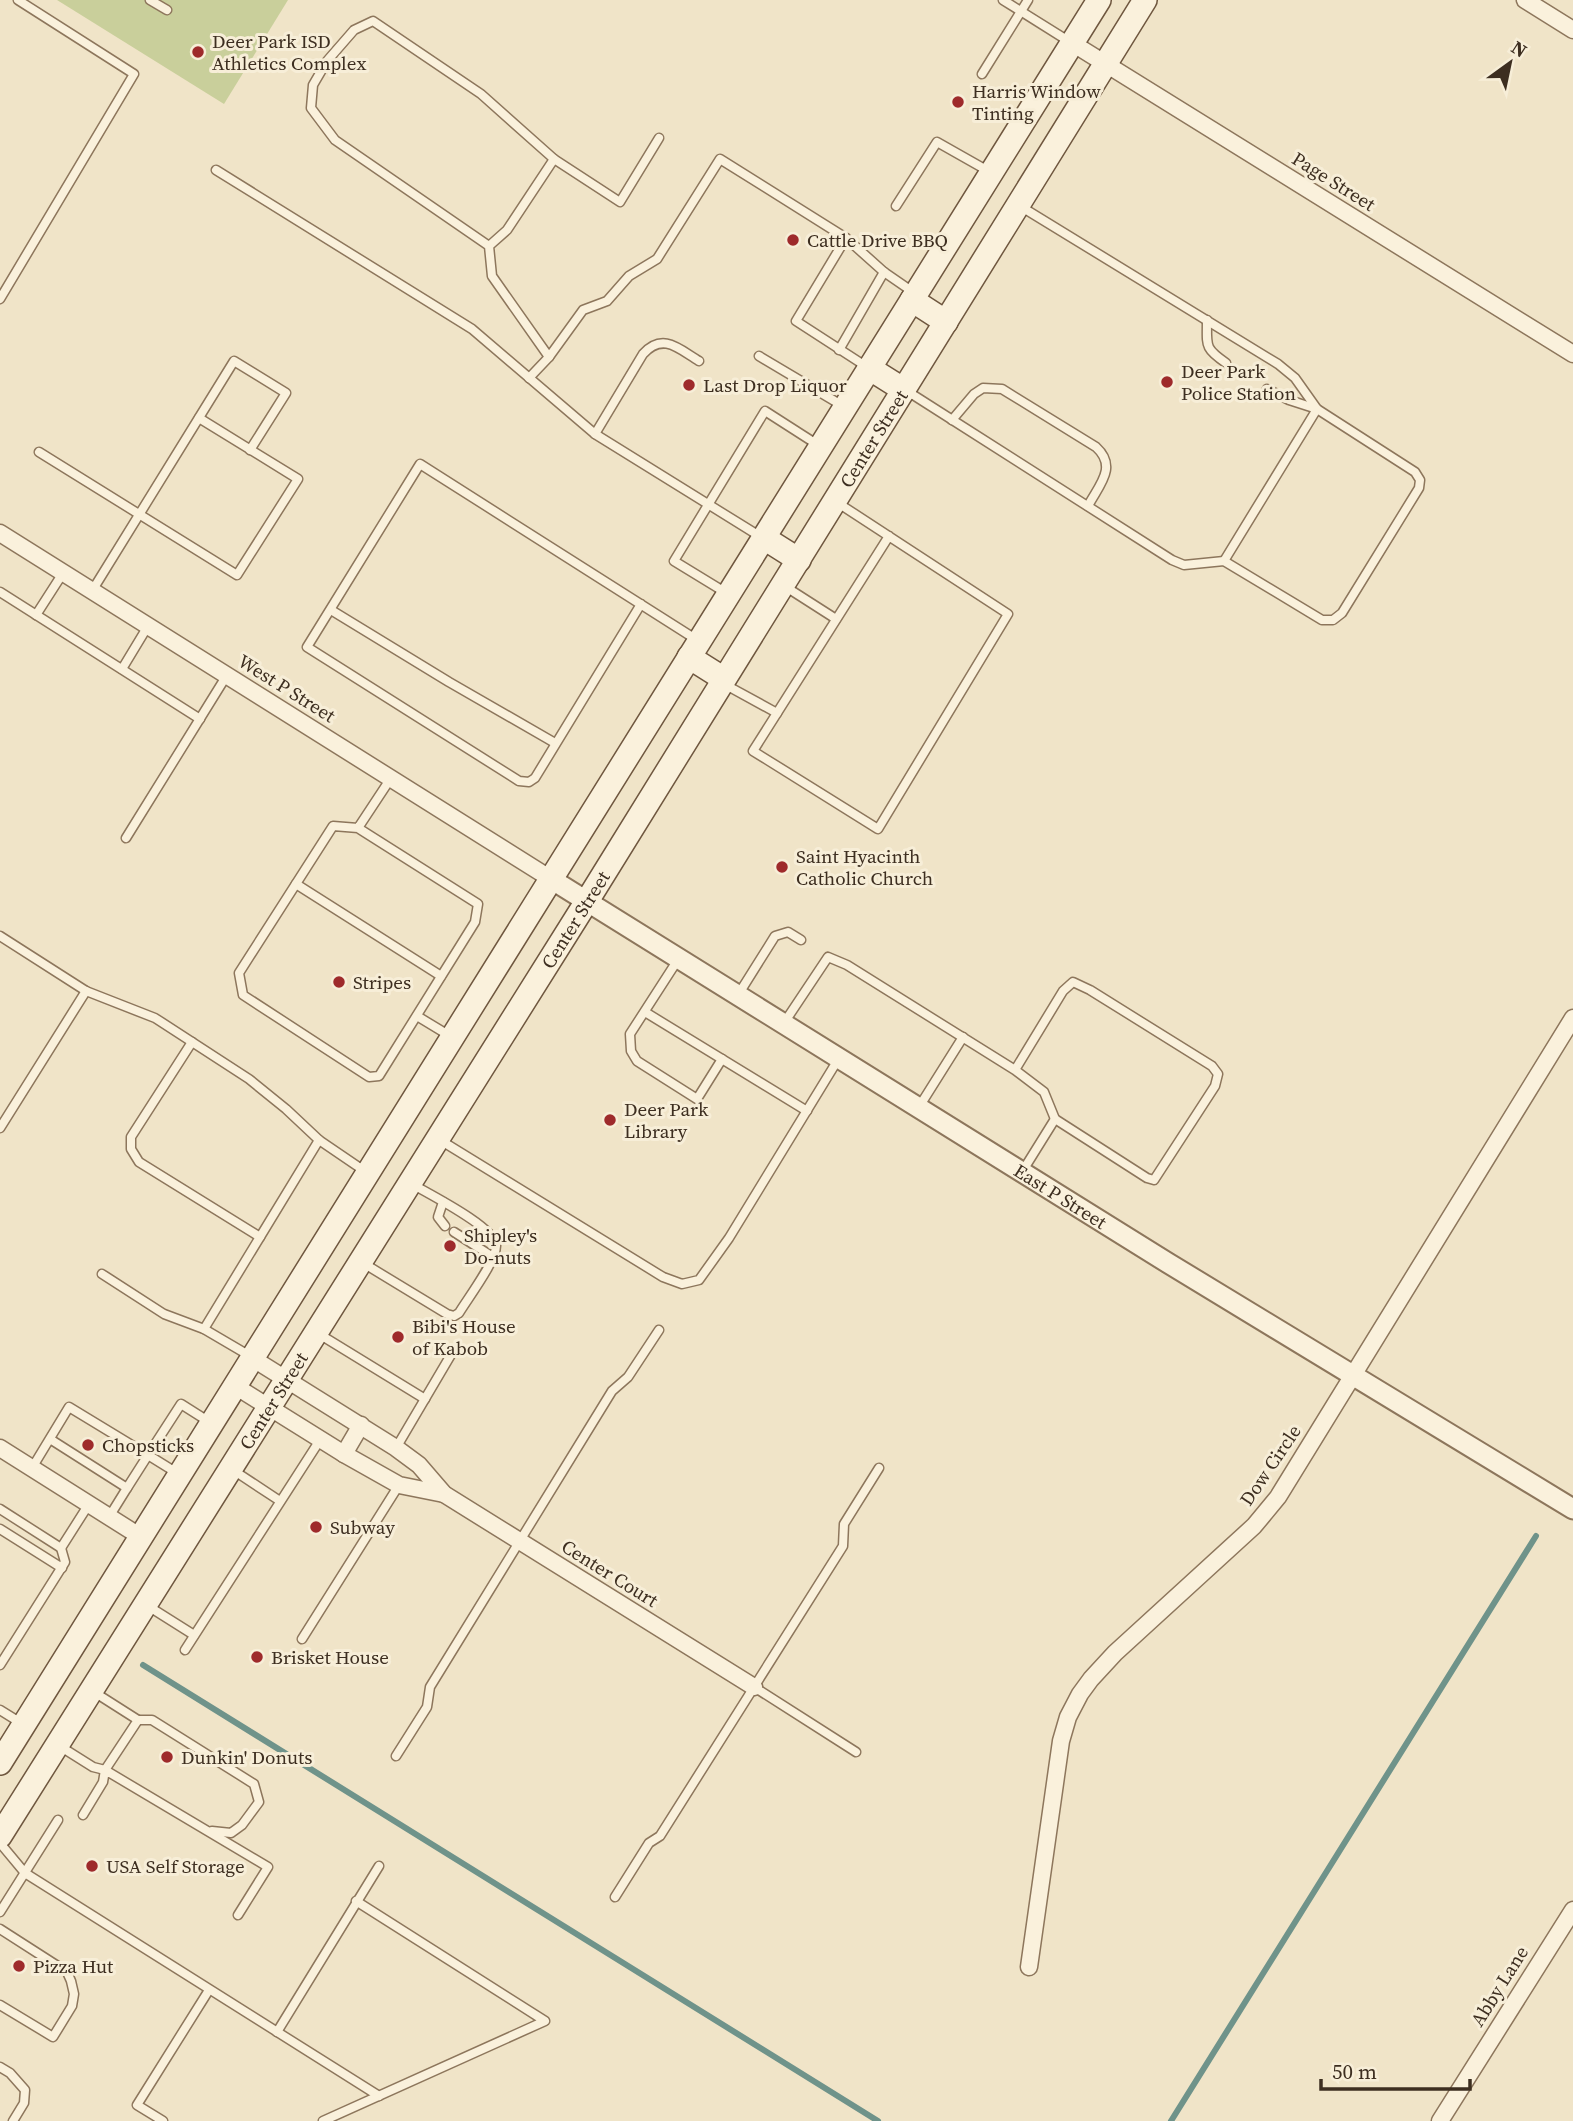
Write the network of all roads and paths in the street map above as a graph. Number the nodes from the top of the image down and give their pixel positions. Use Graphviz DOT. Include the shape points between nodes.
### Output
graph roads {
  1 [pos="18,0"];
  2 [pos="150,0"];
  3 [pos="1003,0"];
  4 [pos="1028,0"];
  5 [pos="1099,0"];
  6 [pos="1144,0"];
  7 [pos="1525,0"];
  8 [pos="167,10"];
  9 [pos="1021,11"];
  10 [pos="1573,30"];
  11 [pos="1072,43"];
  12 [pos="1105,63"];
  13 [pos="982,74"];
  14 [pos="659,138"];
  15 [pos="554,159"];
  16 [pos="216,170"];
  17 [pos="988,178"];
  18 [pos="1017,204"];
  19 [pos="896,206"];
  20 [pos="846,238"];
  21 [pos="489,246"];
  22 [pos="884,272"];
  23 [pos="914,297"];
  24 [pos="0,299"];
  25 [pos="1207,320"];
  26 [pos="946,322"];
  27 [pos="839,350"];
  28 [pos="1573,354"];
  29 [pos="758,356"];
  30 [pos="549,357"];
  31 [pos="699,361"];
  32 [pos="1226,363"];
  33 [pos="869,368"];
  34 [pos="529,378"];
  35 [pos="1267,389"];
  36 [pos="904,390"];
  37 [pos="845,408"];
  38 [pos="1317,409"];
  39 [pos="199,418"];
  40 [pos="952,420"];
  41 [pos="595,434"];
  42 [pos="821,446"];
  43 [pos="250,450"];
  44 [pos="39,452"];
  45 [pos="835,501"];
  46 [pos="708,504"];
  47 [pos="1088,506"];
  48 [pos="139,515"];
  49 [pos="0,533"];
  50 [pos="889,536"];
  51 [pos="764,538"];
  52 [pos="799,560"];
  53 [pos="1224,561"];
  54 [pos="63,573"];
  55 [pos="783,585"];
  56 [pos="92,591"];
  57 [pos="0,592"];
  58 [pos="729,594"];
  59 [pos="641,604"];
  60 [pos="331,610"];
  61 [pos="36,615"];
  62 [pos="836,620"];
  63 [pos="148,626"];
  64 [pos="694,649"];
  65 [pos="122,669"];
  66 [pos="227,675"];
  67 [pos="723,681"];
  68 [pos="777,713"];
  69 [pos="200,719"];
  70 [pos="555,743"];
  71 [pos="391,778"];
  72 [pos="358,828"];
  73 [pos="126,838"];
  74 [pos="551,879"];
  75 [pos="296,884"];
  76 [pos="587,901"];
  77 [pos="0,936"];
  78 [pos="801,940"];
  79 [pos="679,958"];
  80 [pos="442,976"];
  81 [pos="86,991"];
  82 [pos="737,995"];
  83 [pos="645,1012"];
  84 [pos="417,1016"];
  85 [pos="1573,1018"];
  86 [pos="784,1023"];
  87 [pos="964,1037"];
  88 [pos="452,1038"];
  89 [pos="192,1042"];
  90 [pos="839,1058"];
  91 [pos="722,1059"];
  92 [pos="1015,1070"];
  93 [pos="919,1107"];
  94 [pos="807,1111"];
  95 [pos="1055,1119"];
  96 [pos="0,1128"];
  97 [pos="438,1139"];
  98 [pos="319,1140"];
  99 [pos="1022,1172"];
  100 [pos="368,1173"];
  101 [pos="410,1183"];
  102 [pos="443,1202"];
  103 [pos="445,1226"];
  104 [pos="454,1232"];
  105 [pos="260,1237"];
  106 [pos="493,1257"];
  107 [pos="361,1261"];
  108 [pos="102,1274"];
  109 [pos="204,1329"];
  110 [pos="659,1330"];
  111 [pos="316,1332"];
  112 [pos="452,1353"];
  113 [pos="253,1358"];
  114 [pos="1353,1374"];
  115 [pos="287,1379"];
  116 [pos="235,1386"];
  117 [pos="425,1399"];
  118 [pos="269,1408"];
  119 [pos="212,1423"];
  120 [pos="361,1425"];
  121 [pos="50,1439"];
  122 [pos="320,1440"];
  123 [pos="0,1448"];
  124 [pos="396,1448"];
  125 [pos="344,1454"];
  126 [pos="148,1455"];
  127 [pos="32,1468"];
  128 [pos="231,1468"];
  129 [pos="879,1468"];
  130 [pos="180,1474"];
  131 [pos="399,1485"];
  132 [pos="127,1488"];
  133 [pos="444,1494"];
  134 [pos="281,1502"];
  135 [pos="89,1504"];
  136 [pos="1573,1508"];
  137 [pos="0,1509"];
  138 [pos="109,1517"];
  139 [pos="0,1529"];
  140 [pos="141,1537"];
  141 [pos="519,1541"];
  142 [pos="61,1548"];
  143 [pos="174,1559"];
  144 [pos="62,1568"];
  145 [pos="146,1604"];
  146 [pos="194,1635"];
  147 [pos="302,1639"];
  148 [pos="185,1650"];
  149 [pos="0,1665"];
  150 [pos="754,1687"];
  151 [pos="92,1690"];
  152 [pos="0,1710"];
  153 [pos="138,1720"];
  154 [pos="24,1724"];
  155 [pos="57,1745"];
  156 [pos="856,1752"];
  157 [pos="396,1756"];
  158 [pos="0,1763"];
  159 [pos="106,1770"];
  160 [pos="83,1815"];
  161 [pos="58,1820"];
  162 [pos="209,1830"];
  163 [pos="0,1836"];
  164 [pos="0,1843"];
  165 [pos="379,1866"];
  166 [pos="25,1873"];
  167 [pos="615,1897"];
  168 [pos="356,1901"];
  169 [pos="1573,1910"];
  170 [pos="0,1912"];
  171 [pos="238,1915"];
  172 [pos="0,1929"];
  173 [pos="1029,1967"];
  174 [pos="209,1990"];
  175 [pos="0,2005"];
  176 [pos="276,2032"];
  177 [pos="0,2067"];
  178 [pos="379,2096"];
  179 [pos="13,2121"];
  180 [pos="163,2121"];
  181 [pos="323,2121"];
  182 [pos="1440,2121"];
  1 -- 24 [label="lane" via="134,74"];
  2 -- 8 [label="lane"];
  3 -- 9 [label="lane"];
  4 -- 9 [label="lane"];
  5 -- 11 [label="main road"];
  6 -- 12 [label="main road, Center Street"];
  7 -- 10 [label="street"];
  9 -- 11 [label="lane"];
  9 -- 13 [label="lane"];
  11 -- 12 [label="street, Page Street"];
  11 -- 17 [label="main road"];
  12 -- 18 [label="main road, Center Street"];
  12 -- 28 [label="street, Page Street"];
  14 -- 15 [label="lane" via="620,202"];
  15 -- 21 [label="lane" via="507,230"];
  15 -- 21 [label="lane" via="481,94 373,21 354,30 327,61 313,85 311,108 335,140"];
  16 -- 34 [label="lane" via="472,329"];
  17 -- 18 [label="main road"];
  17 -- 19 [label="lane" via="937,142"];
  17 -- 23 [label="main road"];
  18 -- 25 [label="lane"];
  18 -- 26 [label="main road, Center Street"];
  20 -- 22 [label="lane"];
  20 -- 27 [label="lane" via="796,321"];
  20 -- 30 [label="lane" via="720,159 657,259 629,276 607,301 583,310"];
  21 -- 30 [label="lane" via="492,276"];
  22 -- 23 [label="lane"];
  22 -- 27 [label="lane"];
  23 -- 26 [label="main road"];
  23 -- 33 [label="main road"];
  25 -- 32 [label="lane" via="1210,352"];
  25 -- 38 [label="lane" via="1278,363"];
  26 -- 36 [label="main road, Center Street"];
  27 -- 33 [label="lane"];
  29 -- 37 [label="lane"];
  30 -- 34 [label="lane"];
  31 -- 41 [label="lane" via="670,343 651,345"];
  33 -- 36 [label="main road"];
  33 -- 37 [label="main road"];
  34 -- 41 [label="lane"];
  35 -- 38 [label="lane"];
  36 -- 40 [label="lane"];
  36 -- 45 [label="main road, Center Street"];
  37 -- 42 [label="main road"];
  38 -- 53 [label="lane"];
  38 -- 53 [label="lane" via="1415,472 1420,484 1342,613 1333,620 1322,620"];
  39 -- 43 [label="lane"];
  39 -- 43 [label="lane" via="234,361 286,393"];
  39 -- 48 [label="lane"];
  40 -- 47 [label="lane"];
  40 -- 47 [label="lane" via="983,388 1002,389 1096,447 1105,455 1107,468"];
  41 -- 46 [label="lane"];
  42 -- 46 [label="lane" via="765,411"];
  42 -- 51 [label="main road"];
  43 -- 48 [label="lane" via="298,479 237,575"];
  44 -- 48 [label="lane"];
  45 -- 50 [label="lane"];
  45 -- 52 [label="main road, Center Street"];
  46 -- 51 [label="lane"];
  46 -- 58 [label="lane" via="674,561"];
  47 -- 53 [label="lane" via="1184,565"];
  48 -- 56 [label="lane"];
  49 -- 54 [label="street, West P Street"];
  50 -- 62 [label="lane"];
  50 -- 68 [label="lane" via="1007,614 878,829 753,751"];
  51 -- 52 [label="main road"];
  51 -- 58 [label="main road"];
  52 -- 55 [label="main road, Center Street"];
  54 -- 56 [label="street, West P Street"];
  54 -- 61 [label="lane"];
  55 -- 62 [label="lane"];
  55 -- 67 [label="main road, Center Street"];
  56 -- 63 [label="street, West P Street"];
  57 -- 61 [label="lane"];
  58 -- 64 [label="main road"];
  59 -- 60 [label="lane" via="420,464"];
  59 -- 64 [label="lane"];
  59 -- 70 [label="lane"];
  60 -- 70 [label="lane"];
  60 -- 70 [label="lane" via="307,648 519,780 535,778"];
  61 -- 65 [label="lane"];
  62 -- 68 [label="lane"];
  63 -- 65 [label="lane"];
  63 -- 66 [label="street, West P Street"];
  64 -- 67 [label="main road"];
  64 -- 74 [label="main road"];
  65 -- 69 [label="lane"];
  66 -- 69 [label="lane"];
  66 -- 71 [label="street, West P Street"];
  67 -- 68 [label="lane"];
  67 -- 76 [label="main road, Center Street"];
  69 -- 73 [label="lane"];
  71 -- 72 [label="lane"];
  71 -- 74 [label="street, West P Street"];
  72 -- 75 [label="lane" via="333,826"];
  72 -- 80 [label="lane" via="478,904 475,922"];
  74 -- 76 [label="street, East P Street"];
  74 -- 88 [label="main road"];
  75 -- 80 [label="lane"];
  75 -- 84 [label="lane" via="239,973 243,995 369,1077 379,1076"];
  76 -- 79 [label="street, East P Street"];
  76 -- 97 [label="main road, Center Street"];
  77 -- 81 [label="lane"];
  78 -- 82 [label="lane" via="788,932 775,936"];
  79 -- 82 [label="street, East P Street"];
  79 -- 83 [label="lane"];
  80 -- 84 [label="lane"];
  81 -- 89 [label="lane" via="155,1018"];
  81 -- 96 [label="lane"];
  82 -- 86 [label="street, East P Street"];
  83 -- 91 [label="lane"];
  83 -- 91 [label="lane" via="630,1034 631,1051 637,1061 697,1100"];
  84 -- 88 [label="lane"];
  85 -- 114 [label="street, Dow Circle"];
  86 -- 87 [label="lane" via="824,955"];
  86 -- 90 [label="street, East P Street"];
  87 -- 92 [label="lane"];
  87 -- 93 [label="lane"];
  88 -- 100 [label="main road"];
  89 -- 98 [label="lane" via="249,1079"];
  89 -- 105 [label="lane" via="131,1137 131,1149 139,1162"];
  90 -- 93 [label="street, East P Street"];
  90 -- 94 [label="lane"];
  91 -- 94 [label="lane"];
  92 -- 95 [label="lane" via="1044,1092"];
  92 -- 95 [label="lane" via="1073,982 1212,1066 1218,1074 1215,1086 1154,1180"];
  93 -- 99 [label="street, East P Street"];
  94 -- 97 [label="lane" via="699,1280 682,1284 663,1277"];
  95 -- 99 [label="lane"];
  97 -- 101 [label="main road, Center Street"];
  98 -- 100 [label="lane"];
  98 -- 105 [label="lane"];
  99 -- 114 [label="street, East P Street"];
  100 -- 113 [label="main road"];
  101 -- 102 [label="lane"];
  101 -- 107 [label="main road, Center Street"];
  102 -- 103 [label="lane" via="438,1217"];
  102 -- 106 [label="lane" via="494,1237"];
  104 -- 106 [label="lane"];
  105 -- 109 [label="lane"];
  106 -- 107 [label="lane" via="454,1316"];
  107 -- 111 [label="main road, Center Street"];
  108 -- 109 [label="lane" via="164,1314"];
  109 -- 113 [label="lane"];
  110 -- 141 [label="lane" via="628,1377 612,1391"];
  111 -- 115 [label="main road, Center Street"];
  111 -- 117 [label="lane"];
  112 -- 117 [label="lane"];
  113 -- 115 [label="street, Center Court"];
  113 -- 116 [label="main road"];
  114 -- 136 [label="street, East P Street"];
  114 -- 173 [label="street, Dow Circle" via="1278,1497 1254,1526 1115,1653 1080,1694 1060,1741"];
  115 -- 118 [label="main road, Center Street"];
  115 -- 120 [label="street, Center Court"];
  116 -- 118 [label="street, Center Court"];
  116 -- 119 [label="main road"];
  117 -- 124 [label="lane"];
  118 -- 122 [label="street, Center Court"];
  118 -- 128 [label="main road, Center Street"];
  119 -- 126 [label="lane" via="181,1404"];
  119 -- 130 [label="main road"];
  120 -- 124 [label="street, Center Court"];
  120 -- 125 [label="street"];
  121 -- 126 [label="lane" via="69,1407"];
  121 -- 127 [label="lane"];
  121 -- 132 [label="lane"];
  122 -- 125 [label="street, Center Court"];
  122 -- 134 [label="lane"];
  123 -- 127 [label="street"];
  124 -- 133 [label="street, Center Court" via="419,1465"];
  125 -- 131 [label="street, Center Court"];
  126 -- 130 [label="lane"];
  126 -- 132 [label="lane"];
  127 -- 135 [label="street"];
  128 -- 134 [label="lane"];
  128 -- 143 [label="main road, Center Street"];
  129 -- 150 [label="lane" via="844,1524 843,1546"];
  130 -- 140 [label="main road"];
  131 -- 133 [label="street, Center Court"];
  131 -- 147 [label="lane"];
  132 -- 138 [label="lane"];
  133 -- 141 [label="street, Center Court"];
  134 -- 146 [label="lane"];
  135 -- 138 [label="street"];
  135 -- 142 [label="lane"];
  137 -- 142 [label="lane"];
  138 -- 140 [label="street"];
  139 -- 144 [label="lane"];
  140 -- 143 [label="main road"];
  140 -- 154 [label="main road"];
  141 -- 150 [label="street, Center Court"];
  141 -- 157 [label="lane" via="429,1687 427,1707"];
  142 -- 144 [label="lane"];
  143 -- 145 [label="main road, Center Street"];
  144 -- 149 [label="lane"];
  145 -- 146 [label="lane"];
  145 -- 151 [label="main road, Center Street"];
  146 -- 148 [label="lane"];
  150 -- 156 [label="lane"];
  150 -- 167 [label="lane" via="660,1836 649,1843"];
  151 -- 153 [label="lane"];
  151 -- 155 [label="main road, Center Street"];
  152 -- 154 [label="lane"];
  153 -- 159 [label="lane"];
  153 -- 162 [label="lane" via="152,1720 254,1784 259,1802 242,1825 230,1833"];
  154 -- 158 [label="main road"];
  155 -- 159 [label="lane"];
  155 -- 163 [label="main road, Center Street"];
  159 -- 160 [label="lane"];
  159 -- 162 [label="lane"];
  161 -- 166 [label="lane"];
  162 -- 171 [label="lane" via="268,1867"];
  164 -- 166 [label="lane"];
  165 -- 168 [label="lane"];
  166 -- 170 [label="lane"];
  166 -- 174 [label="lane"];
  168 -- 176 [label="lane"];
  168 -- 178 [label="lane" via="545,2021"];
  169 -- 182 [label="street, Abby Lane"];
  172 -- 175 [label="lane" via="67,1972 75,1994 53,2037"];
  174 -- 176 [label="lane"];
  174 -- 180 [label="lane" via="137,2105"];
  176 -- 178 [label="lane"];
  177 -- 179 [label="lane" via="25,2090 24,2103"];
  178 -- 181 [label="lane"];
}
